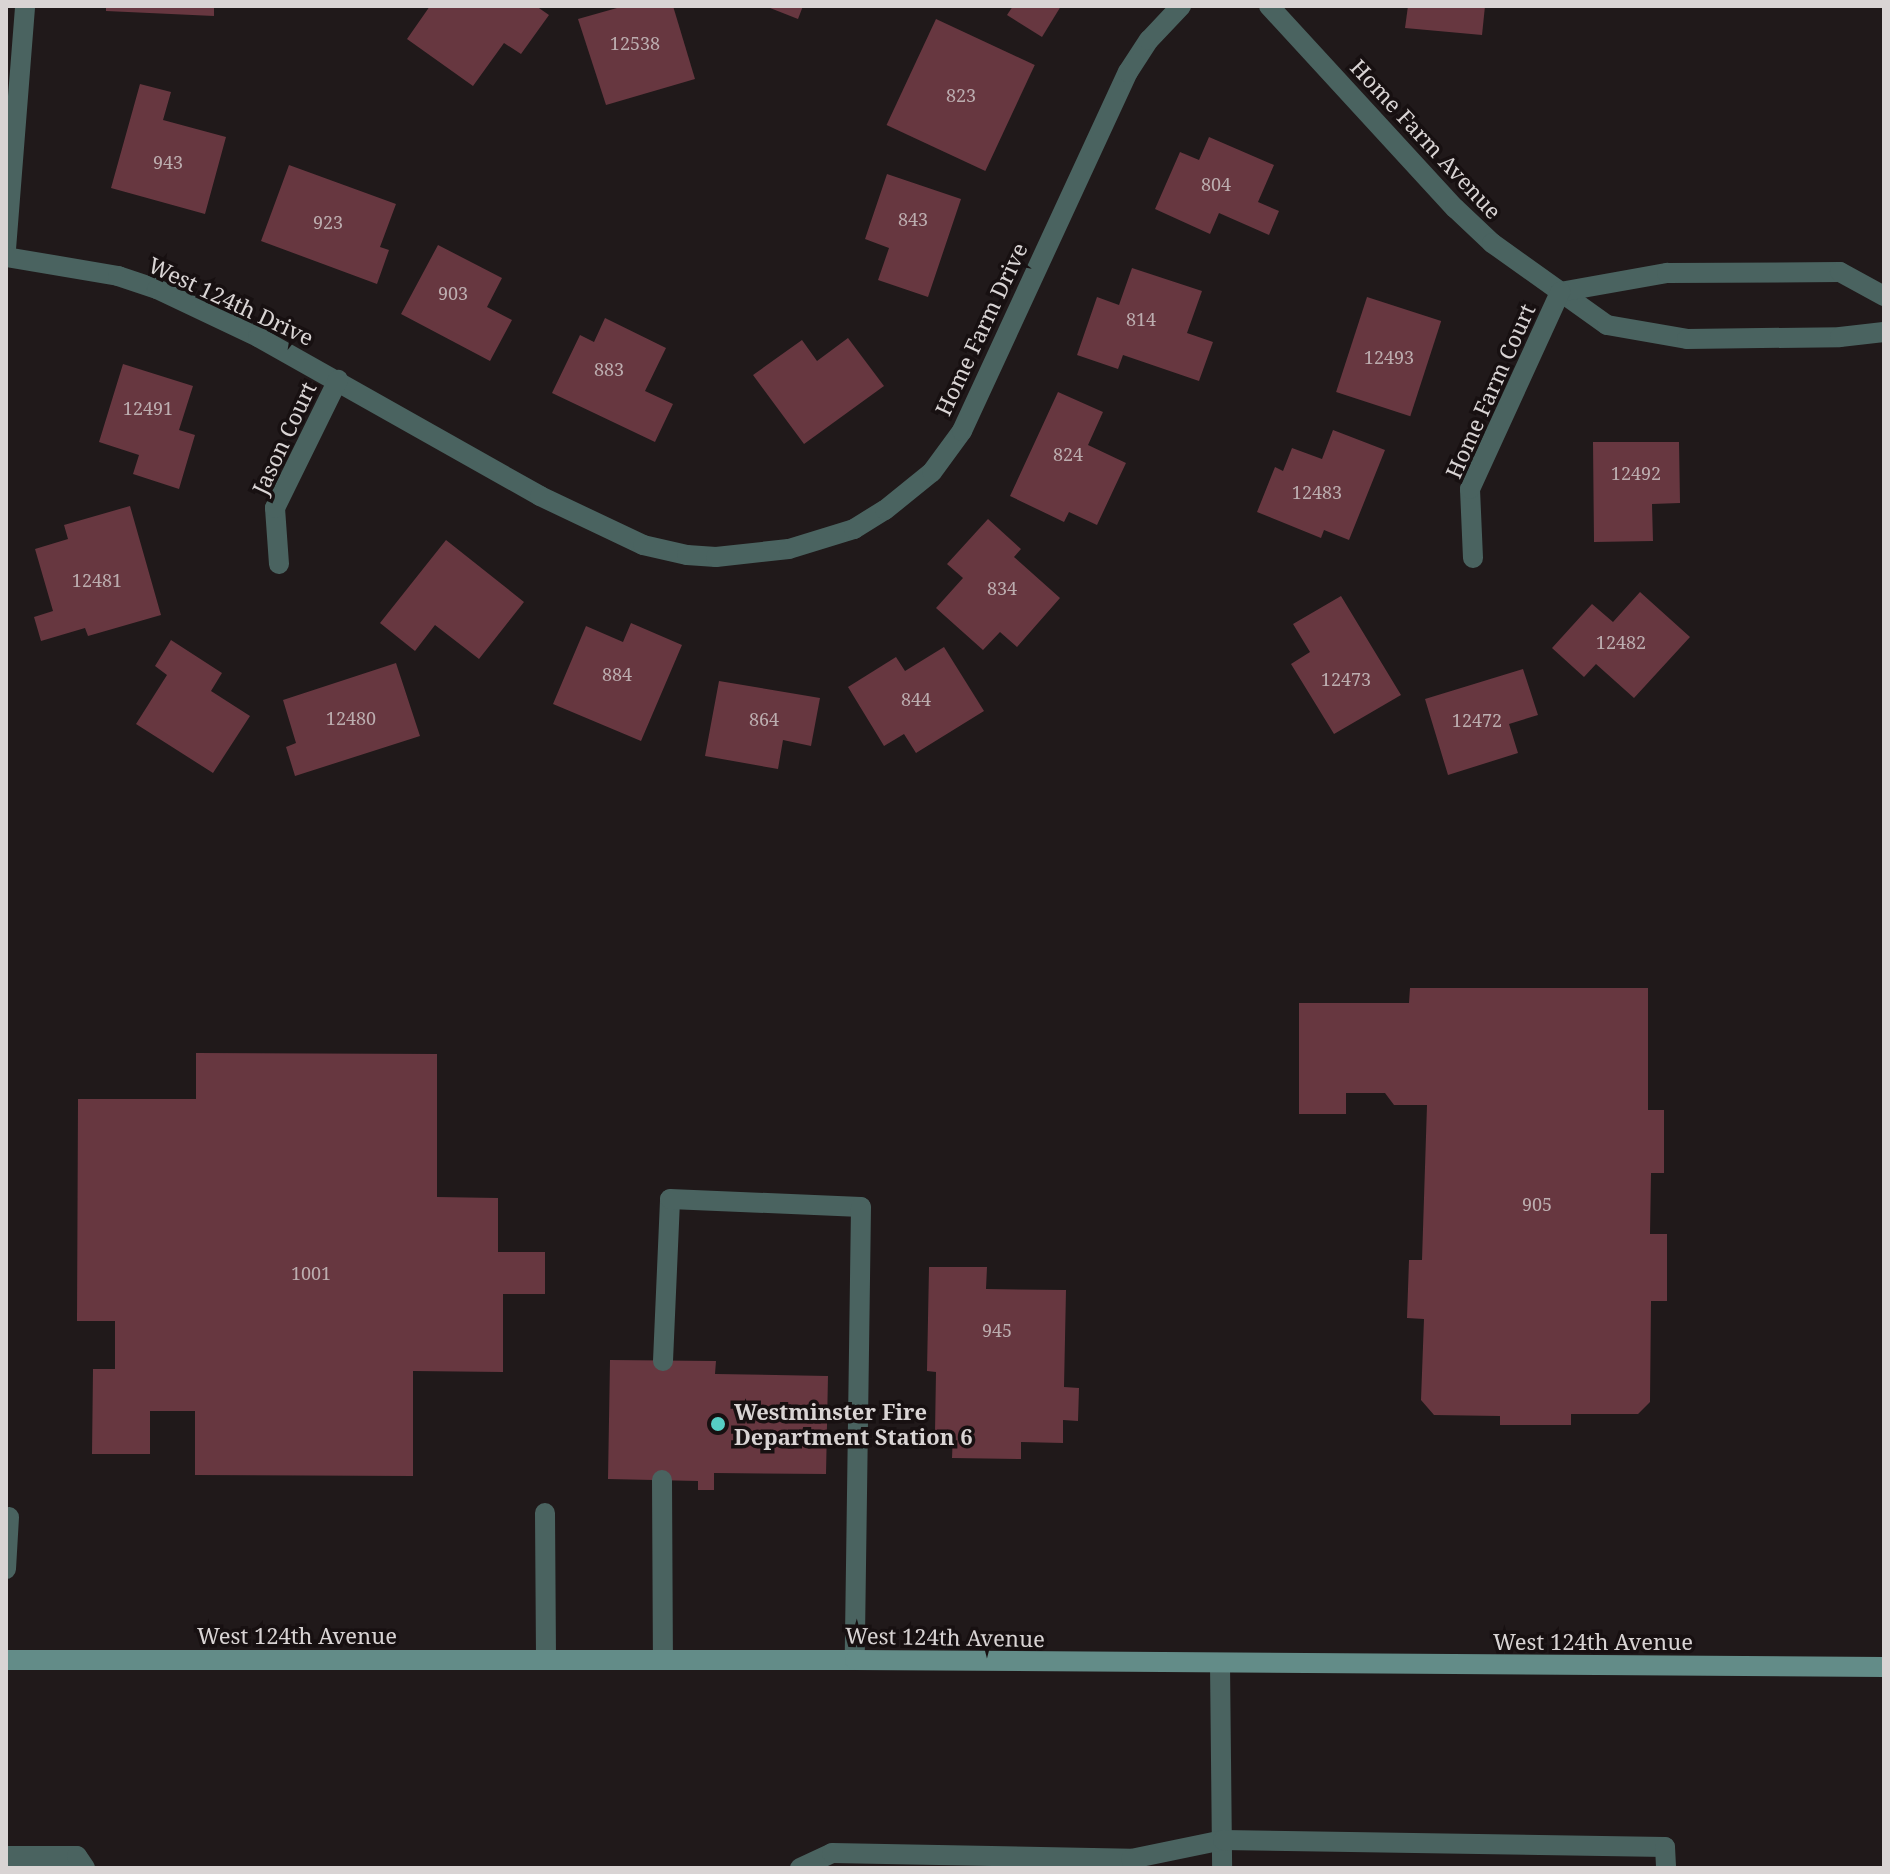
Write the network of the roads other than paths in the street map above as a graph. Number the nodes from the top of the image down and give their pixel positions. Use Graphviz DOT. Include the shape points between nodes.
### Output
graph roads {
  1 [pos="25,6"];
  2 [pos="1181,6"];
  3 [pos="1269,6"];
  4 [pos="6,249"];
  5 [pos="6,257"];
  6 [pos="1560,292"];
  7 [pos="1884,296"];
  8 [pos="1884,332"];
  9 [pos="338,380"];
  10 [pos="1473,558"];
  11 [pos="279,564"];
  12 [pos="663,1361"];
  13 [pos="662,1480"];
  14 [pos="545,1513"];
  15 [pos="9,1517"];
  16 [pos="6,1569"];
  17 [pos="6,1660"];
  18 [pos="546,1660"];
  19 [pos="663,1660"];
  20 [pos="855,1660"];
  21 [pos="1220,1664"];
  22 [pos="1884,1667"];
  23 [pos="1223,1840"];
  24 [pos="6,1856"];
  25 [pos="1131,1864"];
  26 [pos="85,1868"];
  27 [pos="800,1868"];
  28 [pos="1222,1868"];
  29 [pos="1666,1868"];
  1 -- 4 [label="street"];
  2 -- 9 [label="street, Home Farm Drive" via="1149,40 1121,85 962,431 932,472 854,529 789,549 716,557 643,545 540,496"];
  3 -- 6 [label="street, Home Farm Avenue" via="1455,208 1492,243"];
  5 -- 9 [label="street, West 124th Drive" via="118,276 157,289"];
  6 -- 7 [label="street" via="1667,273 1840,272"];
  6 -- 8 [label="street, Home Farm Avenue" via="1607,325 1661,336 1840,337"];
  6 -- 10 [label="street, Home Farm Court" via="1470,489"];
  9 -- 11 [label="street, Jason Court" via="275,508"];
  12 -- 20 [label="street" via="670,1199 861,1207"];
  13 -- 19 [label="street"];
  14 -- 18 [label="street"];
  15 -- 16 [label="street"];
  17 -- 18 [label="street, West 124th Avenue"];
  18 -- 19 [label="street, West 124th Avenue"];
  19 -- 20 [label="street, West 124th Avenue"];
  20 -- 21 [label="street, West 124th Avenue"];
  21 -- 22 [label="street, West 124th Avenue"];
  21 -- 23 [label="street"];
  23 -- 25 [label="street"];
  23 -- 28 [label="street"];
  23 -- 29 [label="street" via="1665,1847"];
  24 -- 26 [label="street" via="77,1856"];
  25 -- 27 [label="street" via="832,1853"];
}
